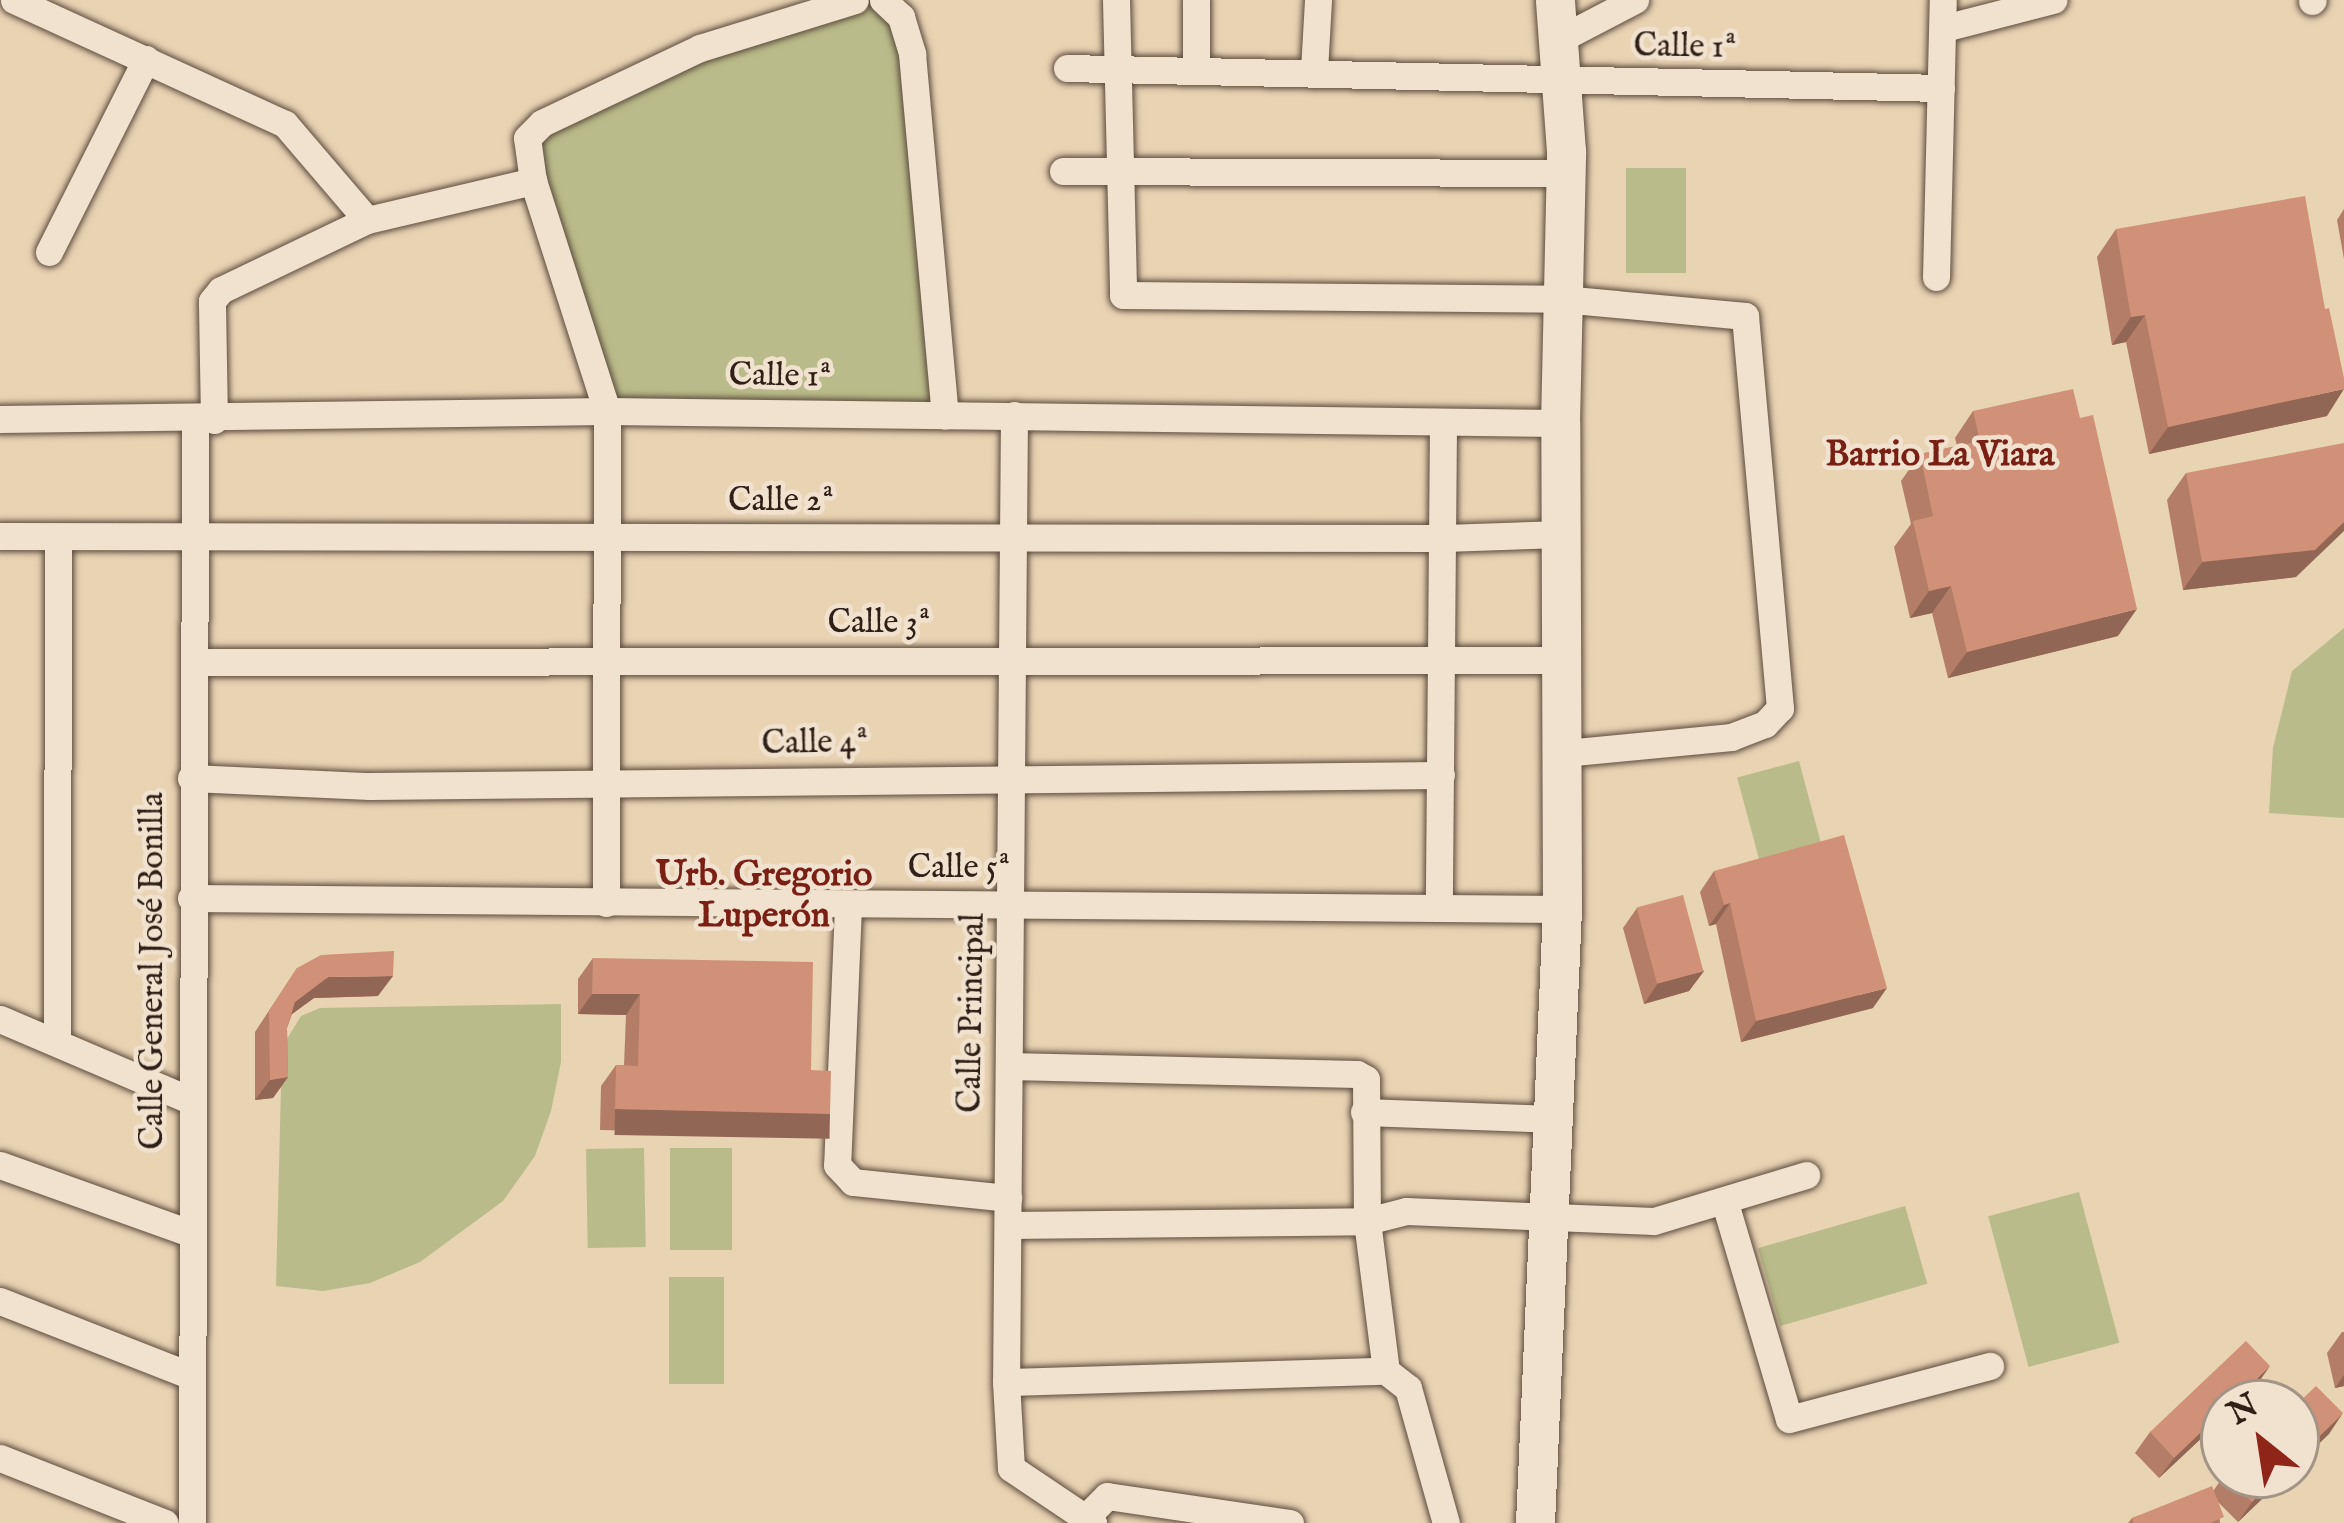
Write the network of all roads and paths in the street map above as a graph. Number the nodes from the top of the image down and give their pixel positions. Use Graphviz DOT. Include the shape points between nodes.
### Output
graph roads {
  1 [pos="14,0"];
  2 [pos="855,0"];
  3 [pos="883,0"];
  4 [pos="1116,0"];
  5 [pos="1196,0"];
  6 [pos="1318,0"];
  7 [pos="1555,0"];
  8 [pos="1635,0"];
  9 [pos="2053,0"];
  10 [pos="1944,14"];
  11 [pos="1558,40"];
  12 [pos="146,59"];
  13 [pos="1117,67"];
  14 [pos="1196,67"];
  15 [pos="1066,68"];
  16 [pos="1314,70"];
  17 [pos="1561,82"];
  18 [pos="1941,88"];
  19 [pos="1118,170"];
  20 [pos="1063,172"];
  21 [pos="1565,173"];
  22 [pos="533,182"];
  23 [pos="367,220"];
  24 [pos="49,252"];
  25 [pos="1936,277"];
  26 [pos="1562,298"];
  27 [pos="607,411"];
  28 [pos="945,415"];
  29 [pos="1014,415"];
  30 [pos="0,419"];
  31 [pos="204,420"];
  32 [pos="1560,423"];
  33 [pos="1443,424"];
  34 [pos="1561,534"];
  35 [pos="0,536"];
  36 [pos="58,537"];
  37 [pos="191,537"];
  38 [pos="610,538"];
  39 [pos="1013,538"];
  40 [pos="1444,538"];
  41 [pos="1012,660"];
  42 [pos="1562,660"];
  43 [pos="609,661"];
  44 [pos="1442,661"];
  45 [pos="195,662"];
  46 [pos="1564,753"];
  47 [pos="1441,775"];
  48 [pos="191,778"];
  49 [pos="1011,778"];
  50 [pos="607,783"];
  51 [pos="191,898"];
  52 [pos="606,903"];
  53 [pos="1010,904"];
  54 [pos="848,906"];
  55 [pos="1439,908"];
  56 [pos="1562,909"];
  57 [pos="0,1019"];
  58 [pos="57,1040"];
  59 [pos="1009,1066"];
  60 [pos="190,1100"];
  61 [pos="1364,1112"];
  62 [pos="1552,1119"];
  63 [pos="0,1165"];
  64 [pos="1806,1175"];
  65 [pos="1725,1203"];
  66 [pos="1008,1211"];
  67 [pos="1546,1213"];
  68 [pos="1366,1221"];
  69 [pos="190,1233"];
  70 [pos="0,1301"];
  71 [pos="1990,1366"];
  72 [pos="1386,1371"];
  73 [pos="191,1376"];
  74 [pos="1006,1382"];
  75 [pos="0,1458"];
  76 [pos="1089,1520"];
  77 [pos="165,1523"];
  78 [pos="192,1523"];
  79 [pos="1290,1523"];
  80 [pos="1446,1523"];
  81 [pos="1535,1523"];
  1 -- 12 [label="street"];
  2 -- 22 [label="street" via="700,48 542,123 527,138"];
  3 -- 28 [label="street" via="901,17 912,54"];
  4 -- 13 [label="street"];
  5 -- 14 [label="street"];
  6 -- 16 [label="street"];
  7 -- 11 [label="street"];
  8 -- 11 [label="street"];
  9 -- 10 [label="street"];
  10 -- 18 [label="street"];
  11 -- 17 [label="street"];
  12 -- 23 [label="street" via="285,124"];
  12 -- 24 [label="street"];
  13 -- 14 [label="street, Calle 1ª"];
  13 -- 15 [label="street, Calle 1ª"];
  13 -- 19 [label="street"];
  14 -- 16 [label="street, Calle 1ª"];
  16 -- 17 [label="street, Calle 1ª"];
  17 -- 18 [label="street, Calle 1ª"];
  17 -- 21 [label="street"];
  18 -- 25 [label="street"];
  19 -- 20 [label="street"];
  19 -- 21 [label="street"];
  19 -- 26 [label="street" via="1123,295"];
  21 -- 26 [label="street"];
  22 -- 23 [label="street"];
  22 -- 27 [label="street"];
  23 -- 31 [label="street, Calle General José Bonilla" via="212,301"];
  26 -- 32 [label="street"];
  26 -- 46 [label="street" via="1745,316 1780,708 1765,724 1731,737"];
  27 -- 28 [label="street, Calle 1ª"];
  27 -- 31 [label="street, Calle 1ª"];
  27 -- 38 [label="street"];
  28 -- 29 [label="street, Calle 1ª"];
  29 -- 33 [label="street, Calle 1ª"];
  29 -- 39 [label="street, Calle Principal"];
  30 -- 31 [label="street, Calle 1ª"];
  31 -- 37 [label="street, Calle General José Bonilla"];
  32 -- 33 [label="street, Calle 1ª"];
  32 -- 34 [label="street"];
  33 -- 40 [label="street"];
  34 -- 40 [label="street, Calle 2ª"];
  34 -- 42 [label="street"];
  35 -- 36 [label="street, Calle 2ª"];
  36 -- 37 [label="street, Calle 2ª"];
  36 -- 58 [label="street"];
  37 -- 38 [label="street, Calle 2ª"];
  37 -- 45 [label="street, Calle General José Bonilla"];
  38 -- 39 [label="street, Calle 2ª"];
  38 -- 43 [label="street"];
  39 -- 40 [label="street, Calle 2ª"];
  39 -- 41 [label="street, Calle Principal"];
  40 -- 44 [label="street"];
  41 -- 43 [label="street, Calle 3ª"];
  41 -- 44 [label="street, Calle 3ª"];
  41 -- 49 [label="street, Calle Principal"];
  42 -- 44 [label="street, Calle 3ª"];
  42 -- 46 [label="street"];
  43 -- 45 [label="street, Calle 3ª"];
  43 -- 50 [label="street"];
  44 -- 47 [label="street"];
  45 -- 48 [label="street, Calle General José Bonilla"];
  46 -- 56 [label="street"];
  47 -- 49 [label="street, Calle 4ª"];
  47 -- 55 [label="street"];
  48 -- 50 [label="street, Calle 4ª"];
  48 -- 51 [label="street, Calle General José Bonilla"];
  49 -- 50 [label="street, Calle 4ª"];
  49 -- 53 [label="street, Calle Principal"];
  50 -- 52 [label="street"];
  51 -- 52 [label="street, Calle 5ª"];
  51 -- 60 [label="street, Calle General José Bonilla"];
  52 -- 54 [label="street, Calle 5ª"];
  53 -- 54 [label="street, Calle 5ª"];
  53 -- 55 [label="street, Calle 5ª"];
  53 -- 59 [label="street, Calle Principal"];
  54 -- 66 [label="street" via="837,1166 853,1182"];
  55 -- 56 [label="street, Calle 5ª"];
  56 -- 62 [label="street"];
  57 -- 58 [label="street"];
  58 -- 60 [label="street"];
  59 -- 61 [label="street" via="1357,1074 1366,1079"];
  59 -- 66 [label="street, Calle Principal"];
  60 -- 69 [label="street, Calle General José Bonilla"];
  61 -- 62 [label="street"];
  61 -- 68 [label="street"];
  62 -- 67 [label="street"];
  63 -- 69 [label="street"];
  64 -- 65 [label="street"];
  65 -- 67 [label="street" via="1654,1221"];
  65 -- 71 [label="street" via="1789,1419"];
  66 -- 68 [label="street"];
  66 -- 74 [label="street, Calle Principal"];
  67 -- 68 [label="street" via="1406,1211"];
  67 -- 81 [label="street"];
  68 -- 72 [label="street"];
  69 -- 73 [label="street, Calle General José Bonilla"];
  70 -- 73 [label="street"];
  72 -- 74 [label="street"];
  72 -- 80 [label="street" via="1408,1388"];
  73 -- 78 [label="street, Calle General José Bonilla"];
  74 -- 76 [label="street, Calle Principal" via="1011,1468"];
  75 -- 77 [label="street"];
  76 -- 79 [label="street" via="1107,1496"];
}
